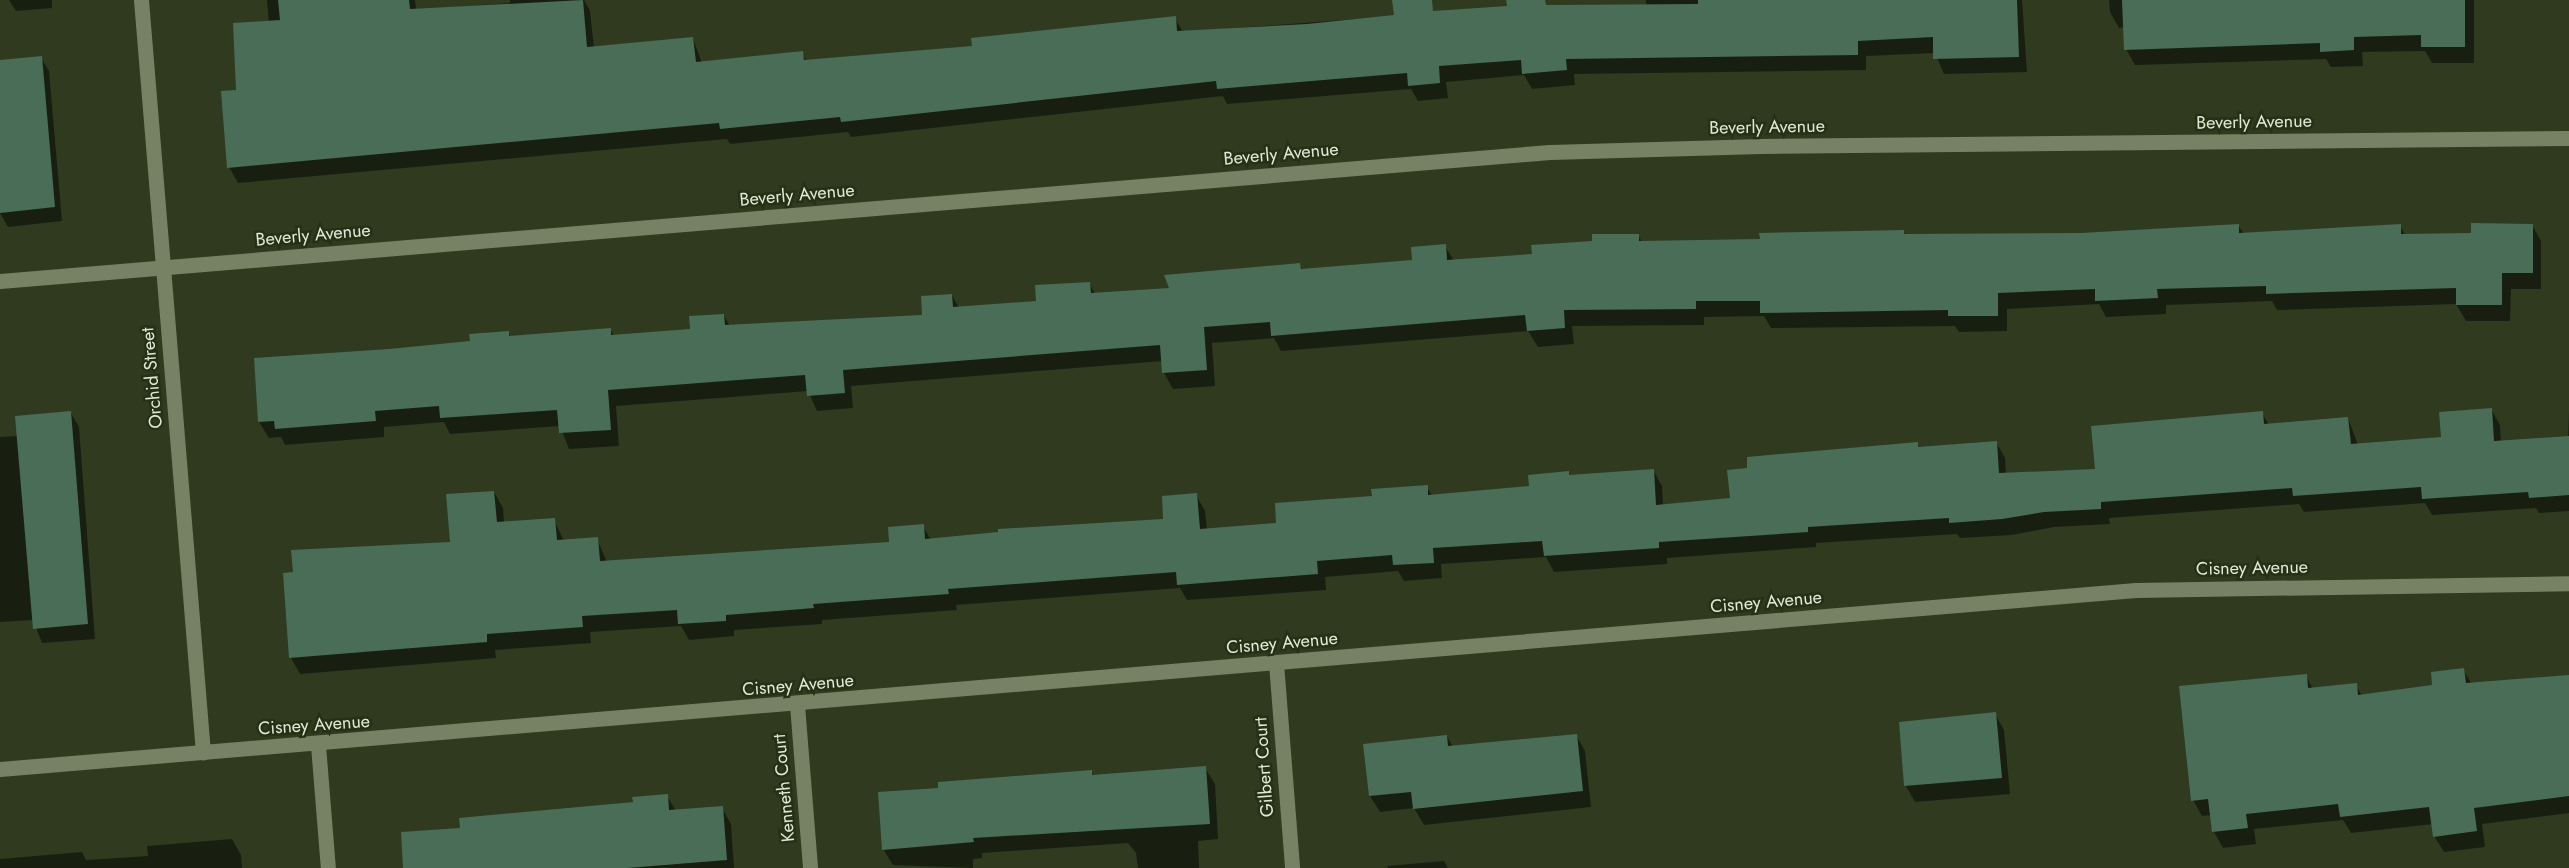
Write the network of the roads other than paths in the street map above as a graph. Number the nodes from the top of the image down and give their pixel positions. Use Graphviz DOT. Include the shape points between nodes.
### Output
graph roads {
  1 [pos="141,0"];
  2 [pos="2569,138"];
  3 [pos="163,267"];
  4 [pos="0,280"];
  5 [pos="2569,583"];
  6 [pos="1276,663"];
  7 [pos="797,705"];
  8 [pos="318,745"];
  9 [pos="203,752"];
  10 [pos="0,769"];
  11 [pos="328,868"];
  12 [pos="810,868"];
  13 [pos="1292,868"];
  1 -- 3 [label="street, Orchid Street"];
  2 -- 3 [label="street, Beverly Avenue" via="1761,146 1550,152"];
  3 -- 4 [label="street, Beverly Avenue"];
  3 -- 9 [label="street, Orchid Street"];
  5 -- 6 [label="street, Cisney Avenue" via="2136,590"];
  6 -- 7 [label="street, Cisney Avenue"];
  6 -- 13 [label="street, Gilbert Court"];
  7 -- 8 [label="street, Cisney Avenue"];
  7 -- 12 [label="street, Kenneth Court"];
  8 -- 9 [label="street, Cisney Avenue"];
  8 -- 11 [label="street"];
  9 -- 10 [label="street, Cisney Avenue"];
}
